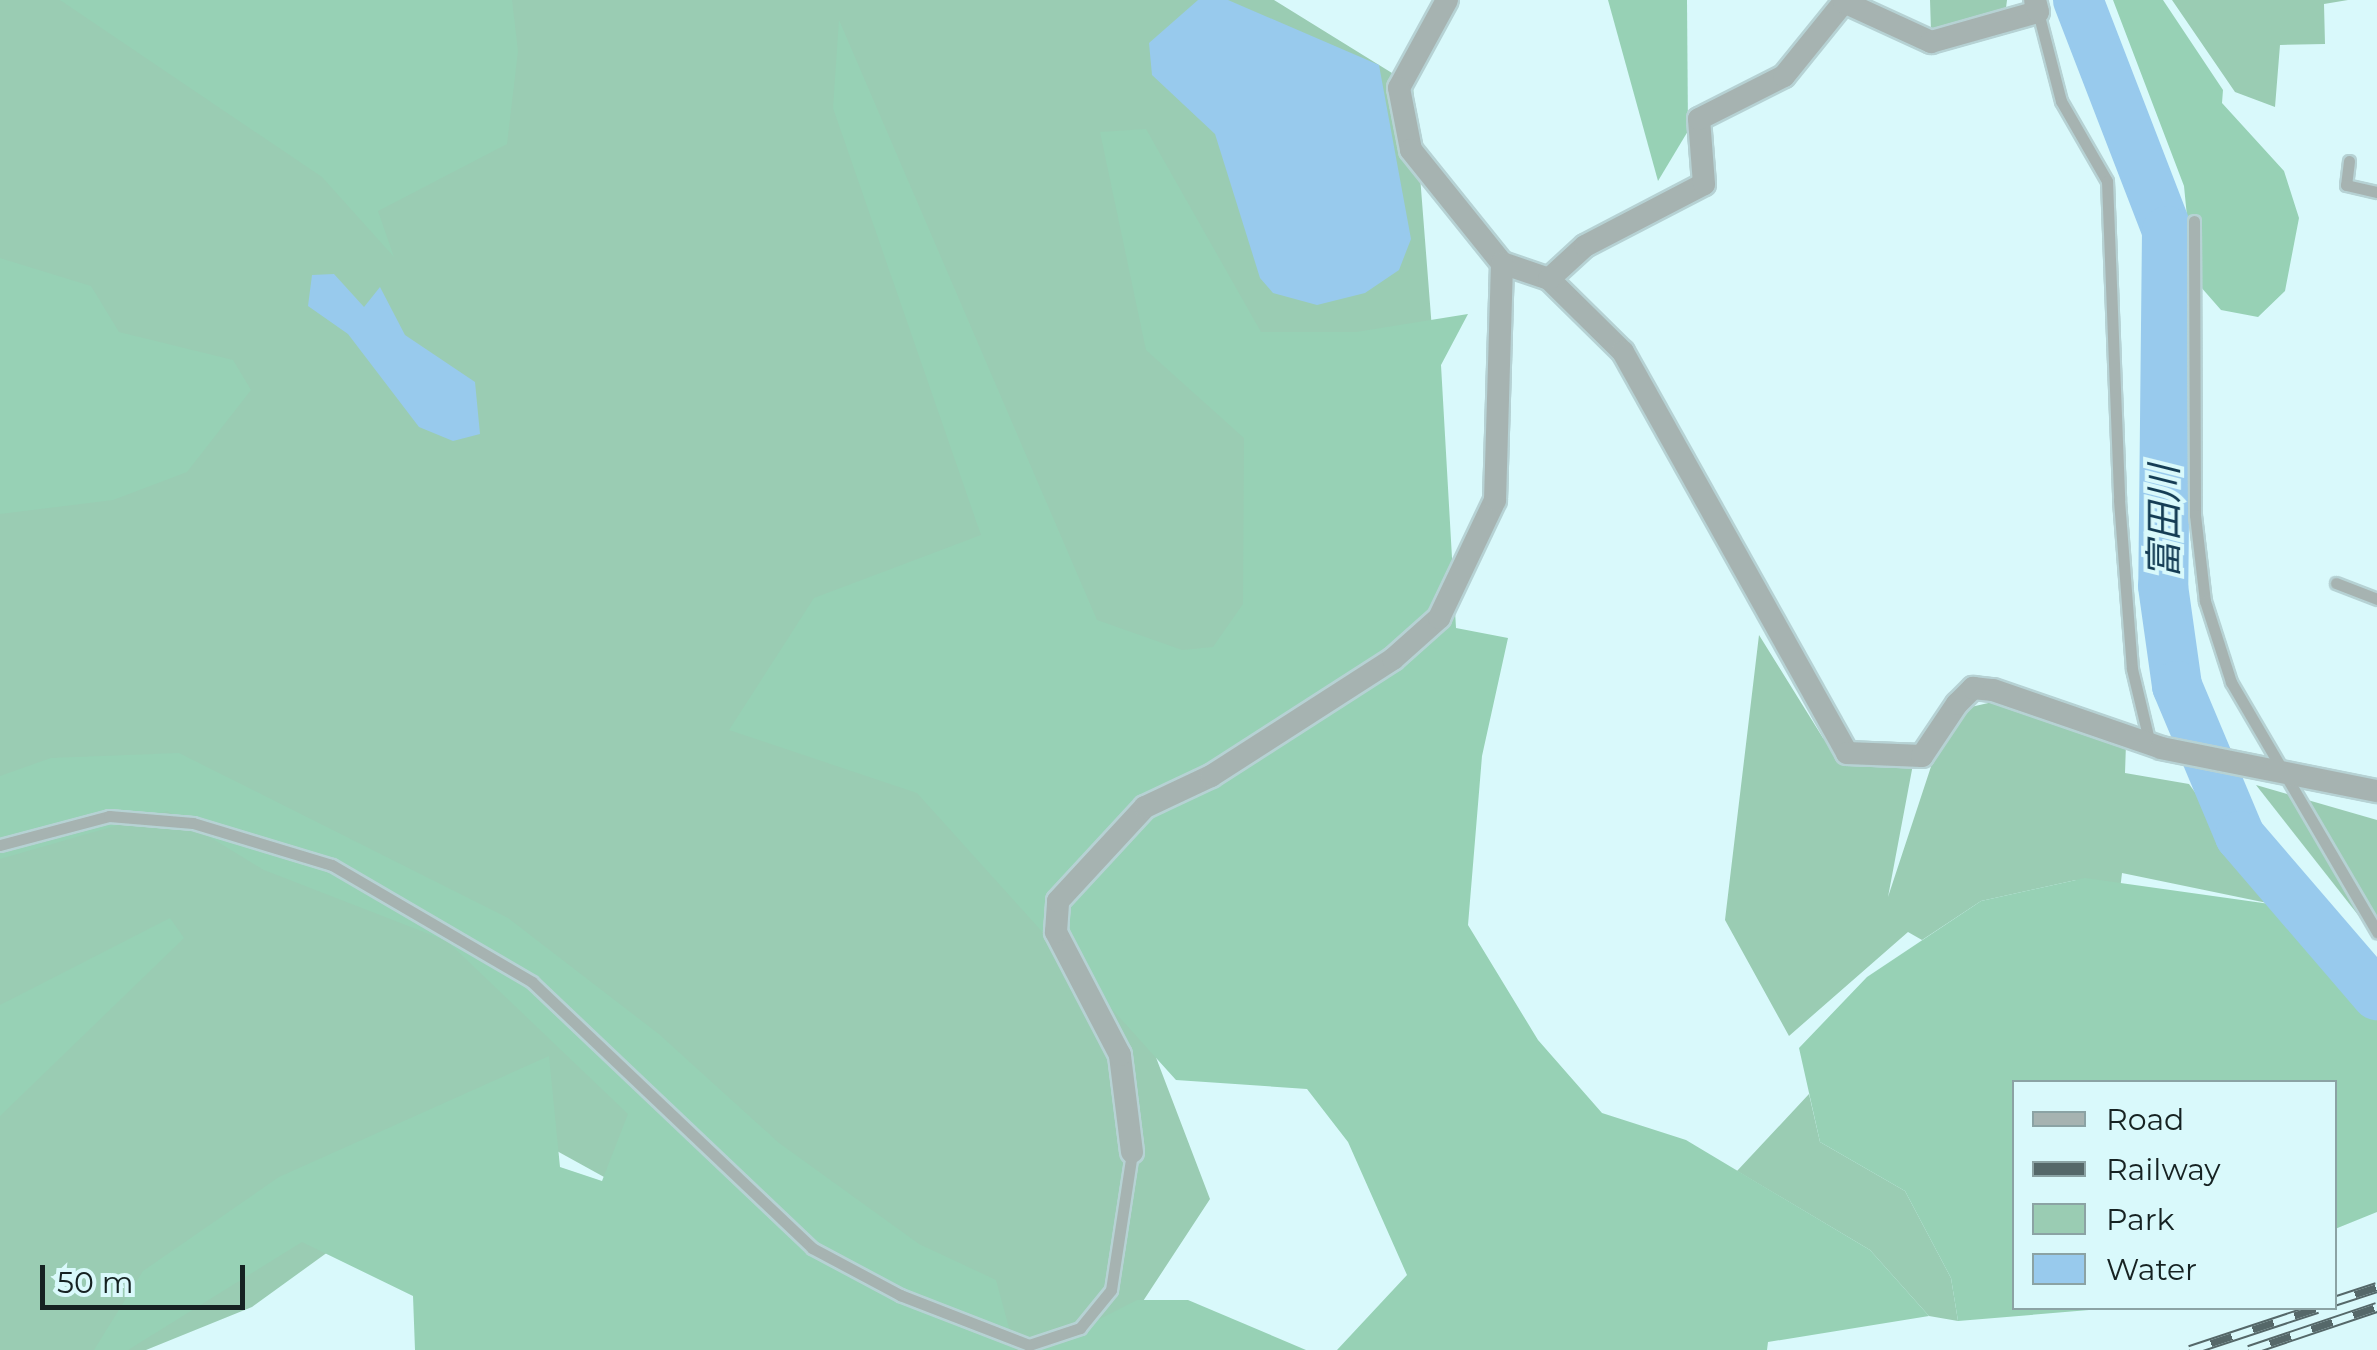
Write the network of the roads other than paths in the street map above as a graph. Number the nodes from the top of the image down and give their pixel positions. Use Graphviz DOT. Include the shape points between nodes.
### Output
graph roads {
  1 [pos="1447,0"];
  2 [pos="2037,6"];
  3 [pos="2350,161"];
  4 [pos="2377,192"];
  5 [pos="2194,221"];
  6 [pos="1502,263"];
  7 [pos="1550,279"];
  8 [pos="2336,583"];
  9 [pos="2377,599"];
  10 [pos="2155,746"];
  11 [pos="2288,767"];
  12 [pos="2377,791"];
  13 [pos="0,845"];
  14 [pos="2377,932"];
  15 [pos="1132,1152"];
  1 -- 6 [label="street" via="1399,88 1411,150"];
  2 -- 7 [label="street" via="1932,42 1844,2 1784,76 1700,119 1704,184 1585,246"];
  2 -- 10 [label="lane" via="2061,101 2107,181 2118,500 2132,669"];
  3 -- 4 [label="lane" via="2346,185"];
  5 -- 11 [label="lane" via="2195,515 2205,601 2231,682"];
  6 -- 7 [label="street"];
  6 -- 15 [label="street" via="1495,500 1439,618 1393,659 1211,776 1145,807 1058,901 1056,932 1120,1054"];
  7 -- 10 [label="street" via="1623,352 1846,753 1922,756 1974,688"];
  8 -- 9 [label="lane"];
  10 -- 11 [label="street"];
  11 -- 12 [label="street"];
  11 -- 14 [label="lane"];
  13 -- 15 [label="lane" via="109,816 193,823 332,865 532,982 812,1248 900,1296 1029,1345 1080,1328 1111,1290"];
}
